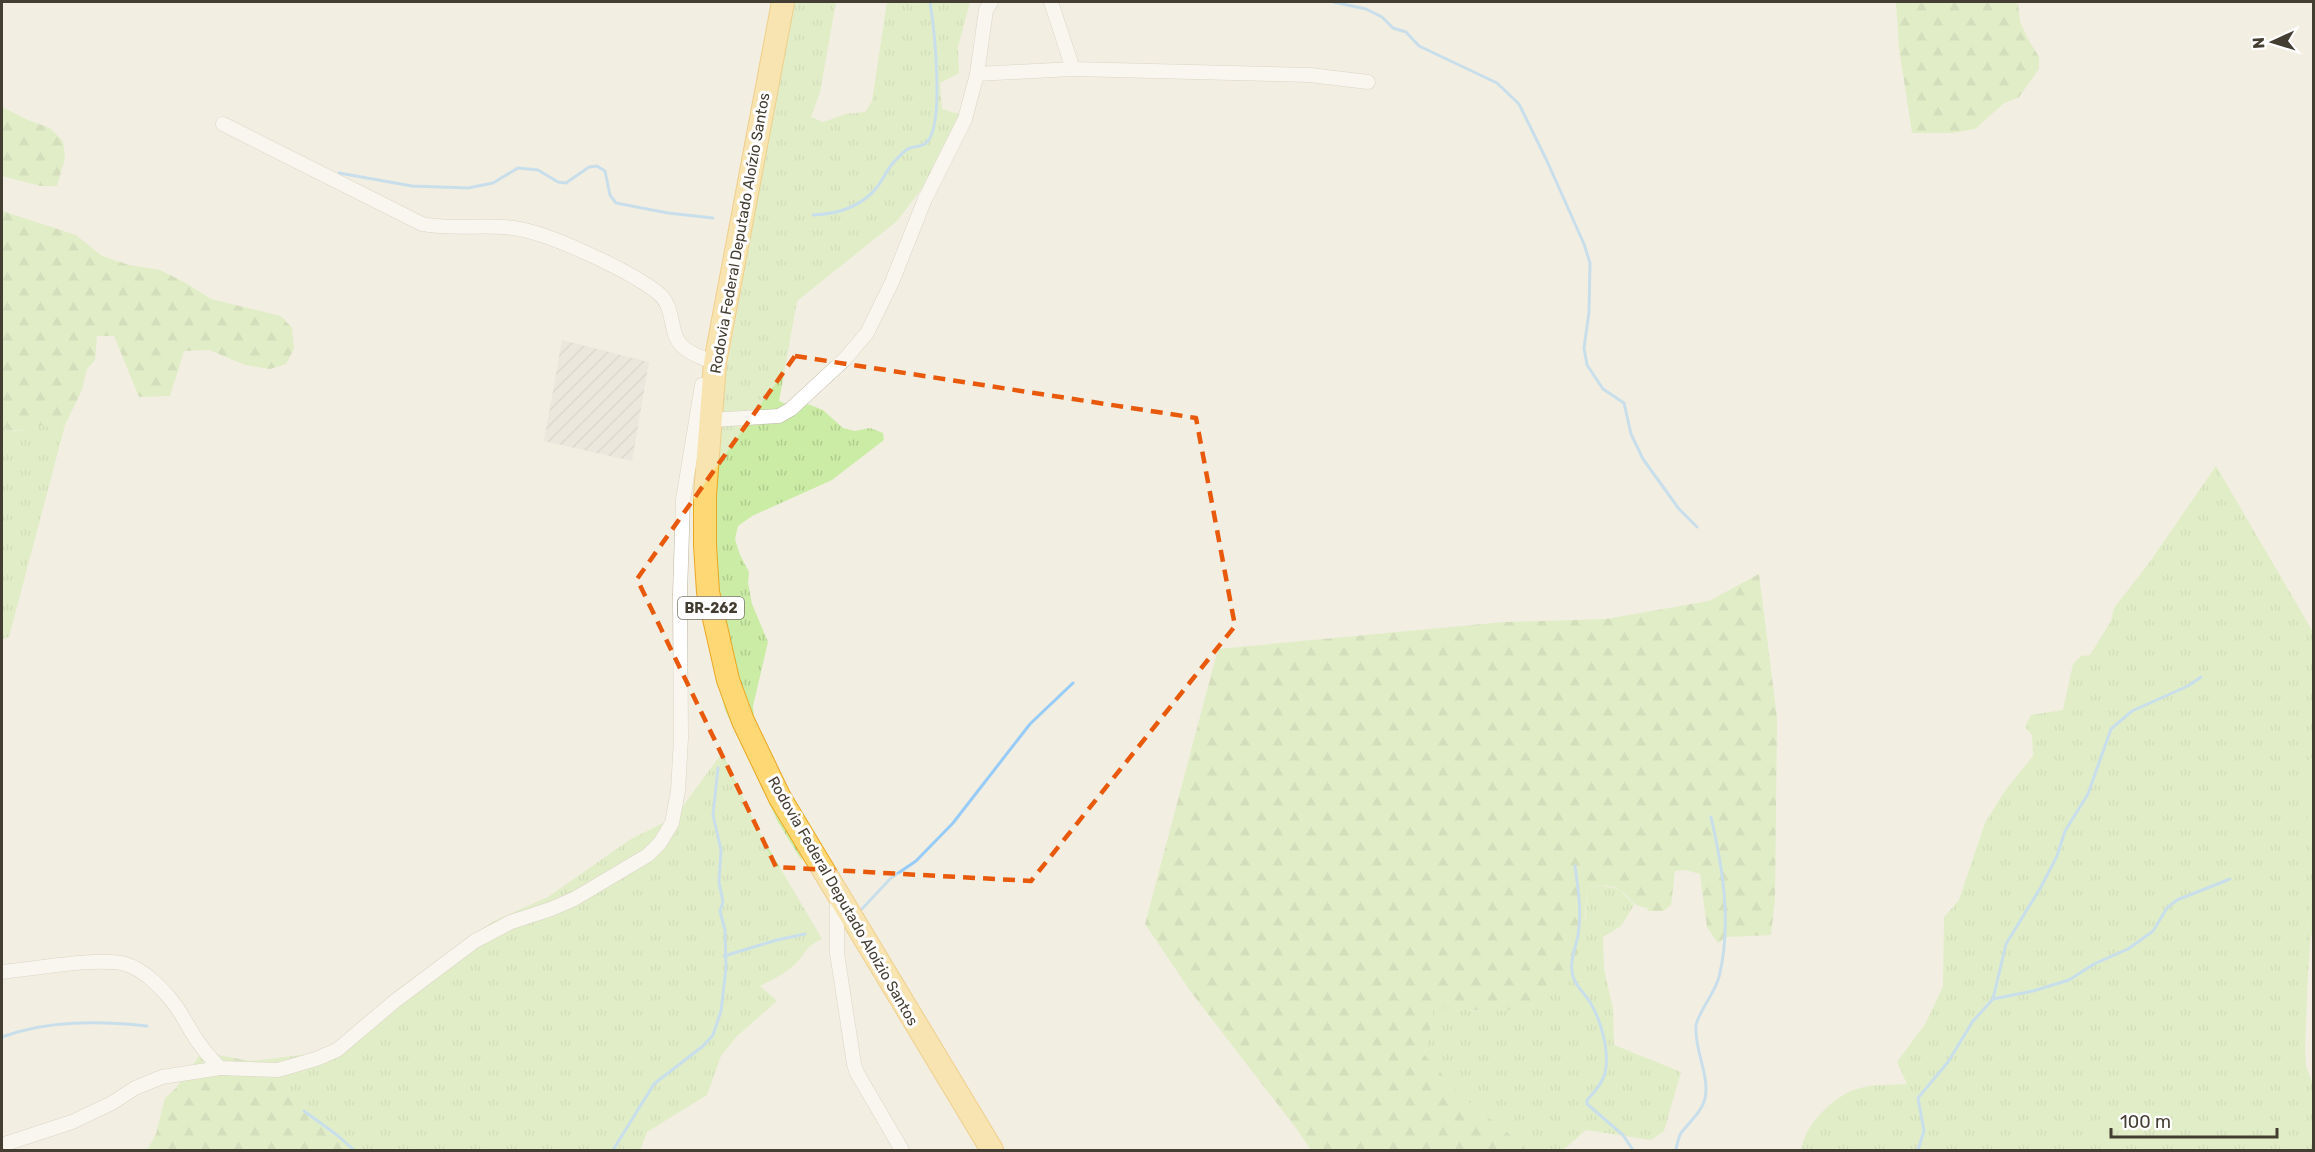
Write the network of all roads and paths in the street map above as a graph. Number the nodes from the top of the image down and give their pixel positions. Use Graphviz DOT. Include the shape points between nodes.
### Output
graph roads {
  1 [pos="783,2"];
  2 [pos="991,2"];
  3 [pos="1051,2"];
  4 [pos="1072,69"];
  5 [pos="977,74"];
  6 [pos="1368,82"];
  7 [pos="223,124"];
  8 [pos="709,396"];
  9 [pos="837,895"];
  10 [pos="2,972"];
  11 [pos="220,1068"];
  12 [pos="8,1143"];
  13 [pos="902,1150"];
  14 [pos="992,1150"];
  1 -- 8 [label="highway, Rodovia Federal Deputado Aloízio Santos / BR-262"];
  2 -- 5 [label="street" via="986,10"];
  3 -- 4 [label="street"];
  4 -- 5 [label="street"];
  4 -- 6 [label="street" via="1310,75"];
  5 -- 8 [label="street" via="965,118 892,282 857,347 779,416"];
  7 -- 8 [label="street" via="422,224 525,230 623,272 662,296 681,345 694,354"];
  8 -- 9 [label="highway, Rodovia Federal Deputado Aloízio Santos / BR-262" via="705,495 708,592 728,680 780,798"];
  8 -- 11 [label="street" via="683,501 678,791 672,823 660,843 648,855 574,899 511,922 475,941 337,1050 278,1070"];
  9 -- 13 [label="street" via="838,961 854,1064"];
  9 -- 14 [label="highway, Rodovia Federal Deputado Aloízio Santos / BR-262"];
  10 -- 11 [label="street" via="92,962 136,968 171,999 201,1047"];
  11 -- 12 [label="street" via="162,1077 72,1122"];
}
